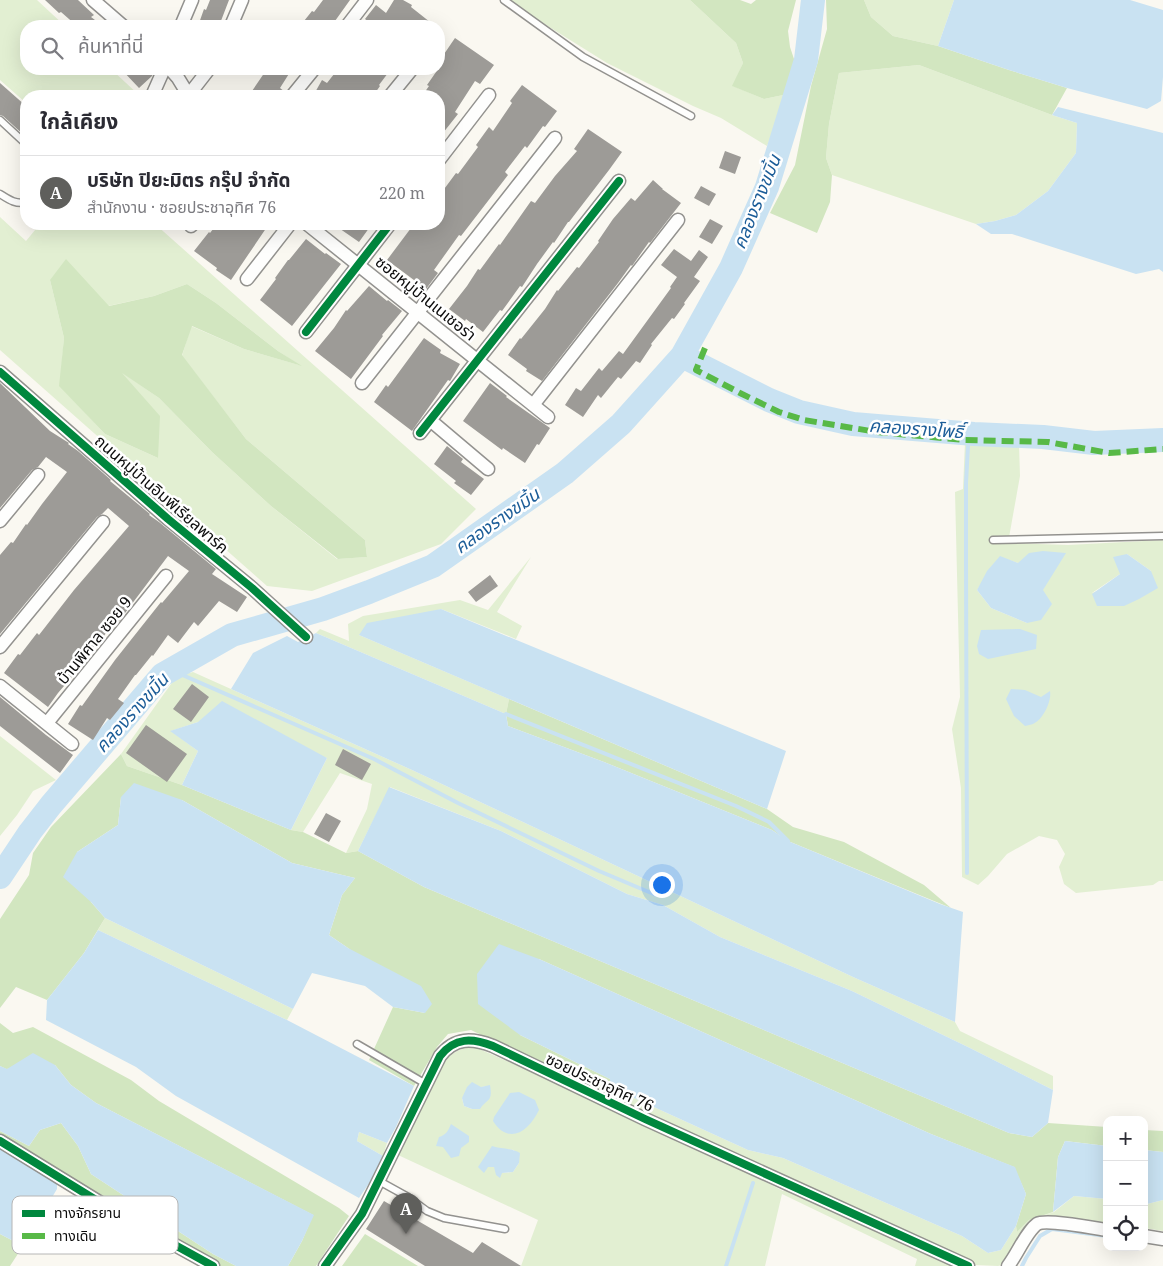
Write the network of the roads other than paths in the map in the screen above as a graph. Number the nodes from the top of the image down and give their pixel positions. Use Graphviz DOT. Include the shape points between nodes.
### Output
graph roads {
  1 [pos="93,0"];
  2 [pos="192,0"];
  3 [pos="242,0"];
  4 [pos="367,0"];
  5 [pos="504,0"];
  6 [pos="116,20"];
  7 [pos="184,20"];
  8 [pos="234,20"];
  9 [pos="351,20"];
  10 [pos="161,75"];
  11 [pos="175,75"];
  12 [pos="205,75"];
  13 [pos="309,75"];
  14 [pos="407,75"];
  15 [pos="155,90"];
  16 [pos="185,90"];
  17 [pos="193,90"];
  18 [pos="297,90"];
  19 [pos="395,90"];
  20 [pos="488,95"];
  21 [pos="691,116"];
  22 [pos="0,120"];
  23 [pos="20,138"];
  24 [pos="555,138"];
  25 [pos="445,152"];
  26 [pos="619,180"];
  27 [pos="0,194"];
  28 [pos="20,203"];
  29 [pos="678,220"];
  30 [pos="285,230"];
  31 [pos="314,230"];
  32 [pos="385,230"];
  33 [pos="358,265"];
  34 [pos="248,279"];
  35 [pos="418,314"];
  36 [pos="306,332"];
  37 [pos="478,360"];
  38 [pos="0,372"];
  39 [pos="362,383"];
  40 [pos="533,405"];
  41 [pos="548,417"];
  42 [pos="430,420"];
  43 [pos="420,433"];
  44 [pos="488,469"];
  45 [pos="38,475"];
  46 [pos="0,521"];
  47 [pos="103,522"];
  48 [pos="1163,536"];
  49 [pos="992,540"];
  50 [pos="166,576"];
  51 [pos="306,637"];
  52 [pos="0,647"];
  53 [pos="0,686"];
  54 [pos="47,723"];
  55 [pos="72,744"];
  56 [pos="356,1044"];
  57 [pos="426,1084"];
  58 [pos="0,1141"];
  59 [pos="379,1181"];
  60 [pos="91,1196"];
  61 [pos="505,1229"];
  62 [pos="1103,1229"];
  63 [pos="1148,1237"];
  64 [pos="1163,1239"];
  65 [pos="178,1246"];
  66 [pos="213,1266"];
  67 [pos="325,1266"];
  68 [pos="968,1266"];
  69 [pos="1008,1266"];
  1 -- 6 [label="street"];
  2 -- 7 [label="street"];
  3 -- 8 [label="street"];
  4 -- 9 [label="street"];
  5 -- 21 [label="lane" via="583,57"];
  10 -- 15 [label="street"];
  11 -- 16 [label="street"];
  12 -- 17 [label="street"];
  13 -- 18 [label="street"];
  14 -- 19 [label="street"];
  20 -- 25 [label="street"];
  22 -- 23 [label="lane"];
  24 -- 35 [label="street"];
  26 -- 37 [label="street"];
  27 -- 28 [label="lane"];
  29 -- 40 [label="street"];
  30 -- 34 [label="street"];
  31 -- 33 [label="street, ซอยหมู่บ้านเนเชอร่า"];
  32 -- 33 [label="street"];
  33 -- 35 [label="street, ซอยหมู่บ้านเนเชอร่า"];
  33 -- 36 [label="street"];
  35 -- 37 [label="street, ซอยหมู่บ้านเนเชอร่า"];
  35 -- 39 [label="street"];
  37 -- 40 [label="street, ซอยหมู่บ้านเนเชอร่า"];
  37 -- 42 [label="street"];
  38 -- 51 [label="street, ถนนหมู่บ้านอิมพีเรียลพาร์ค"];
  40 -- 41 [label="street, ซอยหมู่บ้านเนเชอร่า"];
  42 -- 43 [label="street"];
  42 -- 44 [label="street"];
  45 -- 46 [label="street"];
  47 -- 52 [label="street"];
  48 -- 49 [label="lane"];
  50 -- 54 [label="street, บ้านพิศาล ซอย 9"];
  53 -- 54 [label="street"];
  54 -- 55 [label="street"];
  56 -- 57 [label="lane"];
  57 -- 59 [label="street, ซอยประชาอุทิศ 76"];
  57 -- 68 [label="street, ซอยประชาอุทิศ 76" via="445,1050 466,1040 484,1042"];
  58 -- 60 [label="street"];
  59 -- 61 [label="lane" via="444,1218"];
  59 -- 67 [label="street, ซอยประชาอุทิศ 76" via="362,1214"];
  62 -- 69 [label="street" via="1048,1222 1038,1224"];
  63 -- 64 [label="street"];
  65 -- 66 [label="street"];
}
